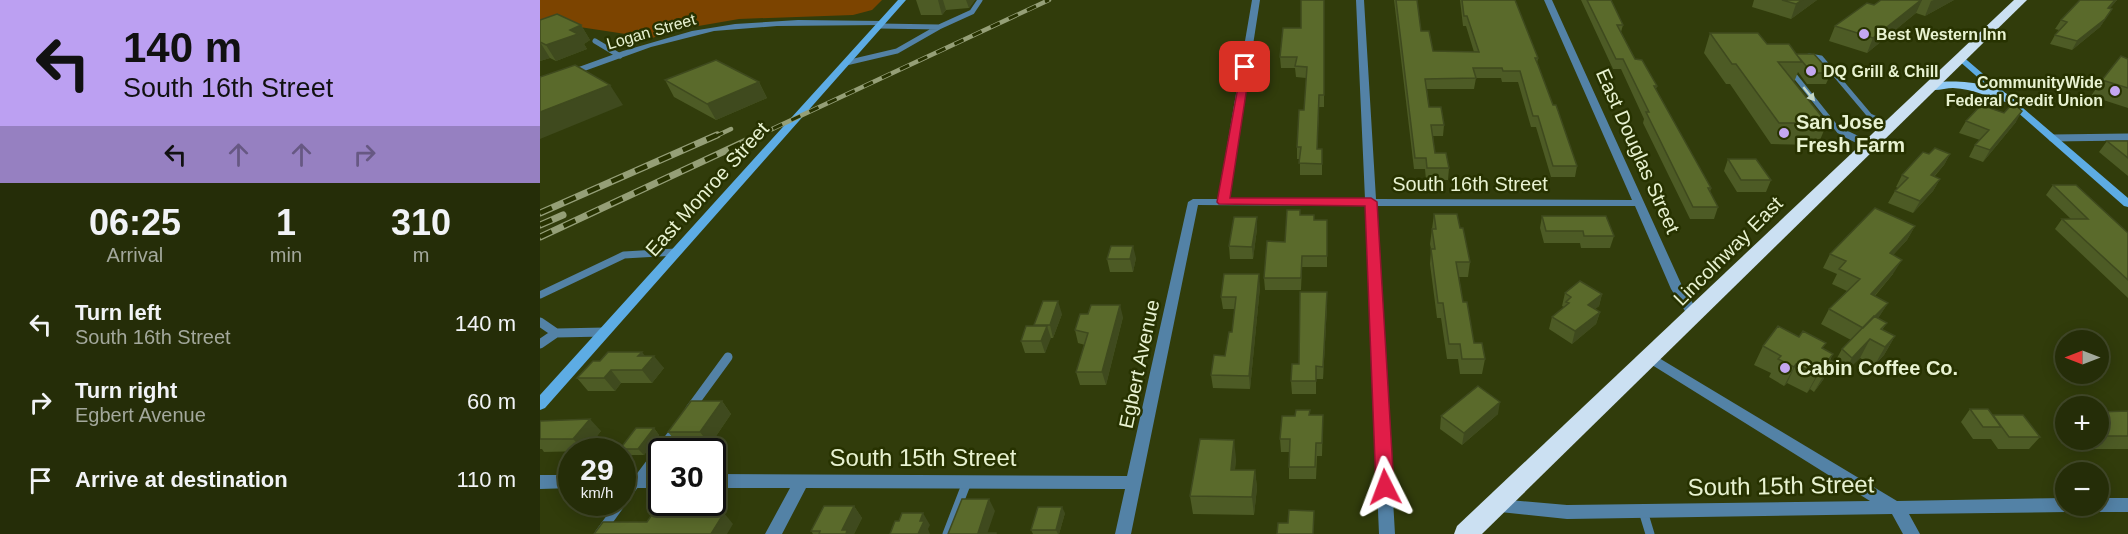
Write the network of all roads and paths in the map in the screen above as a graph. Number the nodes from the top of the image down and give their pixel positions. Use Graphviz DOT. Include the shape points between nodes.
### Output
graph roads {
  1 [pos="902,0"];
  2 [pos="980,0"];
  3 [pos="1256,0"];
  4 [pos="1360,0"];
  5 [pos="1548,0"];
  6 [pos="2021,0"];
  7 [pos="881,25"];
  8 [pos="939,27"];
  9 [pos="595,41"];
  10 [pos="620,56"];
  11 [pos="1805,56"];
  12 [pos="1961,58"];
  13 [pos="846,63"];
  14 [pos="1786,65"];
  15 [pos="540,84"];
  16 [pos="1931,87"];
  17 [pos="2009,100"];
  18 [pos="1890,125"];
  19 [pos="2128,137"];
  20 [pos="2052,138"];
  21 [pos="1869,145"];
  22 [pos="1193,202"];
  23 [pos="1224,202"];
  24 [pos="1371,202"];
  25 [pos="1638,202"];
  26 [pos="2128,204"];
  27 [pos="676,252"];
  28 [pos="540,296"];
  29 [pos="1695,316"];
  30 [pos="540,322"];
  31 [pos="605,332"];
  32 [pos="556,333"];
  33 [pos="540,345"];
  34 [pos="728,357"];
  35 [pos="1649,357"];
  36 [pos="540,404"];
  37 [pos="686,414"];
  38 [pos="679,424"];
  39 [pos="636,474"];
  40 [pos="726,481"];
  41 [pos="802,481"];
  42 [pos="540,482"];
  43 [pos="558,482"];
  44 [pos="967,482"];
  45 [pos="1134,483"];
  46 [pos="2055,505"];
  47 [pos="2109,505"];
  48 [pos="2128,505"];
  49 [pos="1497,506"];
  50 [pos="1897,508"];
  51 [pos="1643,511"];
  52 [pos="612,516"];
  53 [pos="599,534"];
  54 [pos="773,534"];
  55 [pos="947,534"];
  56 [pos="1123,534"];
  57 [pos="1387,534"];
  58 [pos="1466,534"];
  59 [pos="1650,534"];
  60 [pos="1912,534"];
  1 -- 7 [label="street, East Monroe Street"];
  2 -- 8 [label="lane" via="972,12"];
  3 -- 23 [label="street"];
  4 -- 24 [label="street"];
  5 -- 25 [label="street, East Douglas Street"];
  6 -- 12 [label="highway, Lincolnway East"];
  7 -- 8 [label="lane"];
  7 -- 10 [label="street, Logan Street" via="734,26 687,34"];
  7 -- 13 [label="street, East Monroe Street"];
  8 -- 13 [label="lane" via="897,51"];
  9 -- 10 [label="lane"];
  10 -- 15 [label="street, Logan Street"];
  11 -- 18 [label="lane" via="1821,58 1870,116"];
  12 -- 16 [label="highway, Lincolnway East"];
  12 -- 17 [label="street"];
  13 -- 27 [label="street, East Monroe Street"];
  14 -- 21 [label="lane, one-way" via="1839,131"];
  16 -- 17 [label="main road" via="1965,86"];
  16 -- 18 [label="highway, Lincolnway East"];
  17 -- 20 [label="street"];
  18 -- 21 [label="highway, Lincolnway East"];
  19 -- 20 [label="lane"];
  20 -- 26 [label="street"];
  21 -- 29 [label="highway, Lincolnway East"];
  22 -- 23 [label="street, South 16th Street"];
  22 -- 45 [label="street, Egbert Avenue"];
  23 -- 24 [label="street, South 16th Street"];
  24 -- 25 [label="street, South 16th Street"];
  24 -- 57 [label="street"];
  25 -- 29 [label="street, East Douglas Street" via="1677,289"];
  27 -- 28 [label="lane" via="624,255"];
  27 -- 31 [label="street, East Monroe Street"];
  29 -- 35 [label="highway, Lincolnway East"];
  30 -- 32 [label="lane"];
  31 -- 32 [label="lane"];
  31 -- 36 [label="street, East Monroe Street"];
  32 -- 33 [label="lane"];
  34 -- 37 [label="lane"];
  35 -- 49 [label="highway, Lincolnway East"];
  35 -- 50 [label="street"];
  38 -- 39 [label="lane"];
  40 -- 41 [label="street, South 15th Street"];
  41 -- 44 [label="street, South 15th Street"];
  41 -- 54 [label="street"];
  42 -- 43 [label="street"];
  44 -- 45 [label="street, South 15th Street"];
  44 -- 55 [label="lane"];
  45 -- 56 [label="street, Egbert Avenue"];
  46 -- 50 [label="street, South 15th Street"];
  47 -- 48 [label="street"];
  49 -- 51 [label="street, South 15th Street" via="1568,512"];
  49 -- 58 [label="highway, Lincolnway East"];
  50 -- 51 [label="street, South 15th Street"];
  50 -- 60 [label="street"];
  51 -- 59 [label="lane"];
  52 -- 53 [label="lane"];
}
